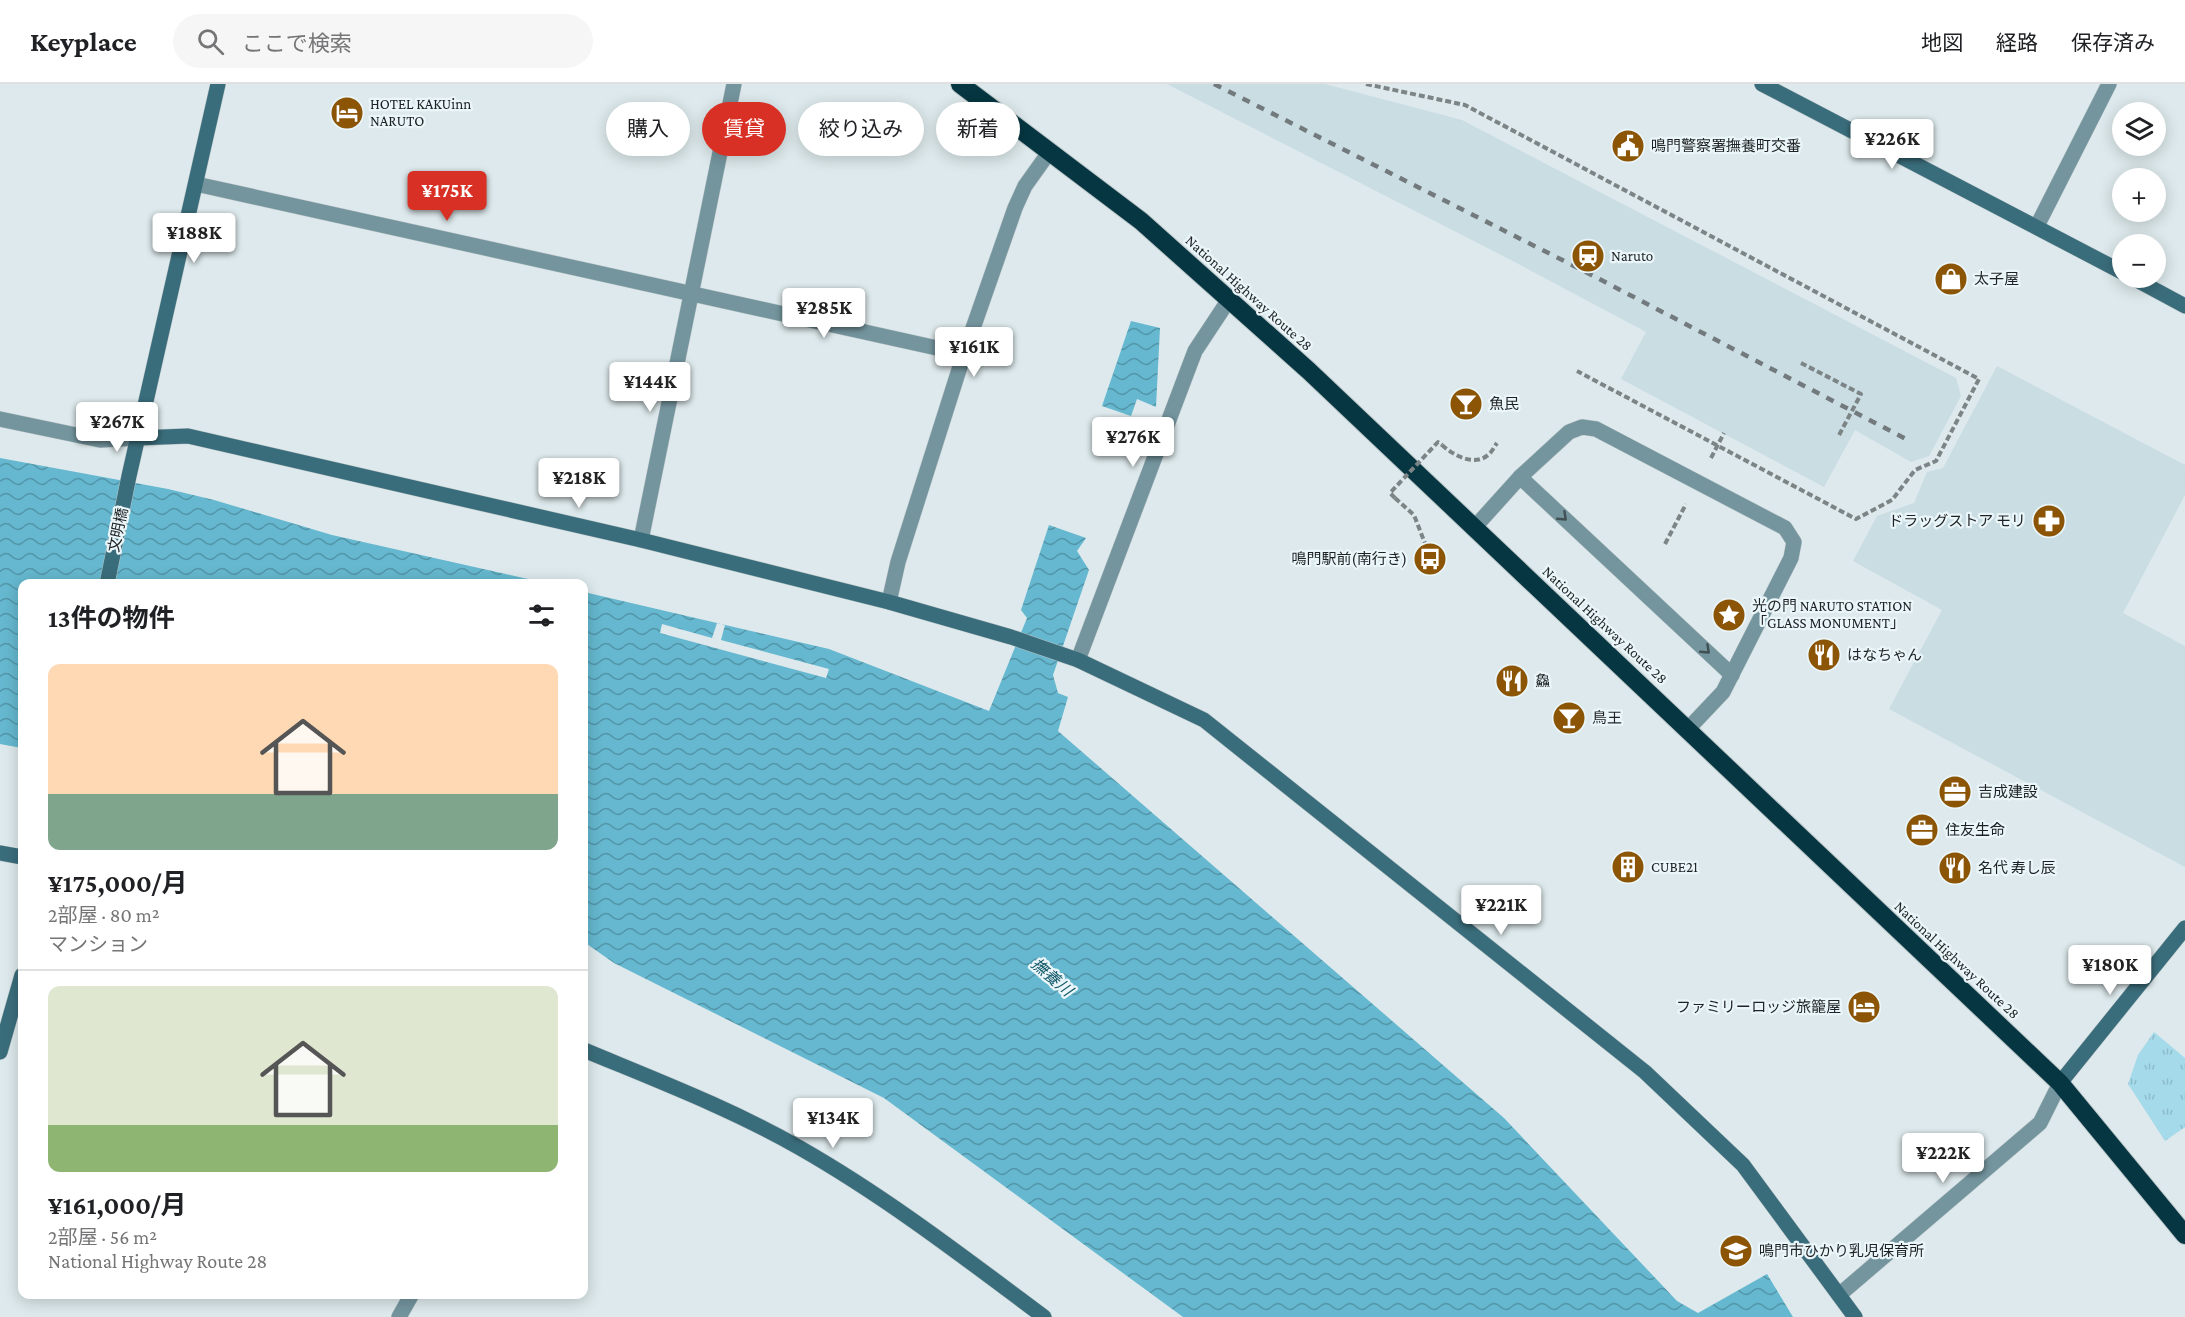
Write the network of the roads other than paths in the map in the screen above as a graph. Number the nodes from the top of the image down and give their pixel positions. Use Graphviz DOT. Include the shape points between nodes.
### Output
graph roads {
  1 [pos="218,84"];
  2 [pos="734,84"];
  3 [pos="960,84"];
  4 [pos="1762,84"];
  5 [pos="2109,84"];
  6 [pos="1050,151"];
  7 [pos="196,184"];
  8 [pos="2037,226"];
  9 [pos="2112,267"];
  10 [pos="2152,288"];
  11 [pos="692,292"];
  12 [pos="1230,298"];
  13 [pos="2185,306"];
  14 [pos="964,354"];
  15 [pos="0,419"];
  16 [pos="138,438"];
  17 [pos="1520,477"];
  18 [pos="1474,528"];
  19 [pos="641,540"];
  20 [pos="107,579"];
  21 [pos="889,602"];
  22 [pos="1071,658"];
  23 [pos="1732,675"];
  24 [pos="1688,729"];
  25 [pos="0,853"];
  26 [pos="18,856"];
  27 [pos="2185,928"];
  28 [pos="18,991"];
  29 [pos="0,1052"];
  30 [pos="588,1052"];
  31 [pos="2060,1083"];
  32 [pos="2185,1235"];
  33 [pos="1839,1295"];
  34 [pos="409,1299"];
  35 [pos="399,1317"];
  36 [pos="1044,1317"];
  37 [pos="1855,1317"];
  1 -- 7 [label="street, 文明橋"];
  2 -- 11 [label="street"];
  3 -- 6 [label="highway, National Highway Route 28"];
  4 -- 8 [label="street"];
  5 -- 8 [label="street"];
  6 -- 12 [label="highway, National Highway Route 28" via="1141,221"];
  6 -- 14 [label="street" via="1015,208"];
  7 -- 11 [label="street"];
  7 -- 16 [label="street, 文明橋"];
  8 -- 9 [label="street"];
  10 -- 13 [label="street"];
  11 -- 14 [label="street"];
  11 -- 19 [label="street"];
  12 -- 18 [label="highway, National Highway Route 28"];
  12 -- 22 [label="street" via="1195,351"];
  14 -- 21 [label="street"];
  15 -- 16 [label="street" via="100,440"];
  16 -- 19 [label="street" via="188,436"];
  16 -- 20 [label="street, 文明橋"];
  17 -- 18 [label="street"];
  17 -- 23 [label="street, one-way"];
  17 -- 23 [label="street" via="1569,432 1582,427 1596,429 1785,528 1794,542 1791,558"];
  18 -- 24 [label="highway, National Highway Route 28"];
  19 -- 21 [label="street"];
  21 -- 22 [label="street"];
  22 -- 33 [label="street" via="1204,720 1645,1072 1743,1165"];
  23 -- 24 [label="street" via="1723,692"];
  24 -- 31 [label="highway, National Highway Route 28"];
  25 -- 26 [label="street"];
  27 -- 31 [label="street"];
  28 -- 29 [label="street"];
  30 -- 36 [label="street" via="690,1094 799,1147 892,1205"];
  31 -- 32 [label="highway, National Highway Route 28"];
  31 -- 33 [label="street" via="2040,1123"];
  33 -- 37 [label="street"];
  34 -- 35 [label="street"];
}
